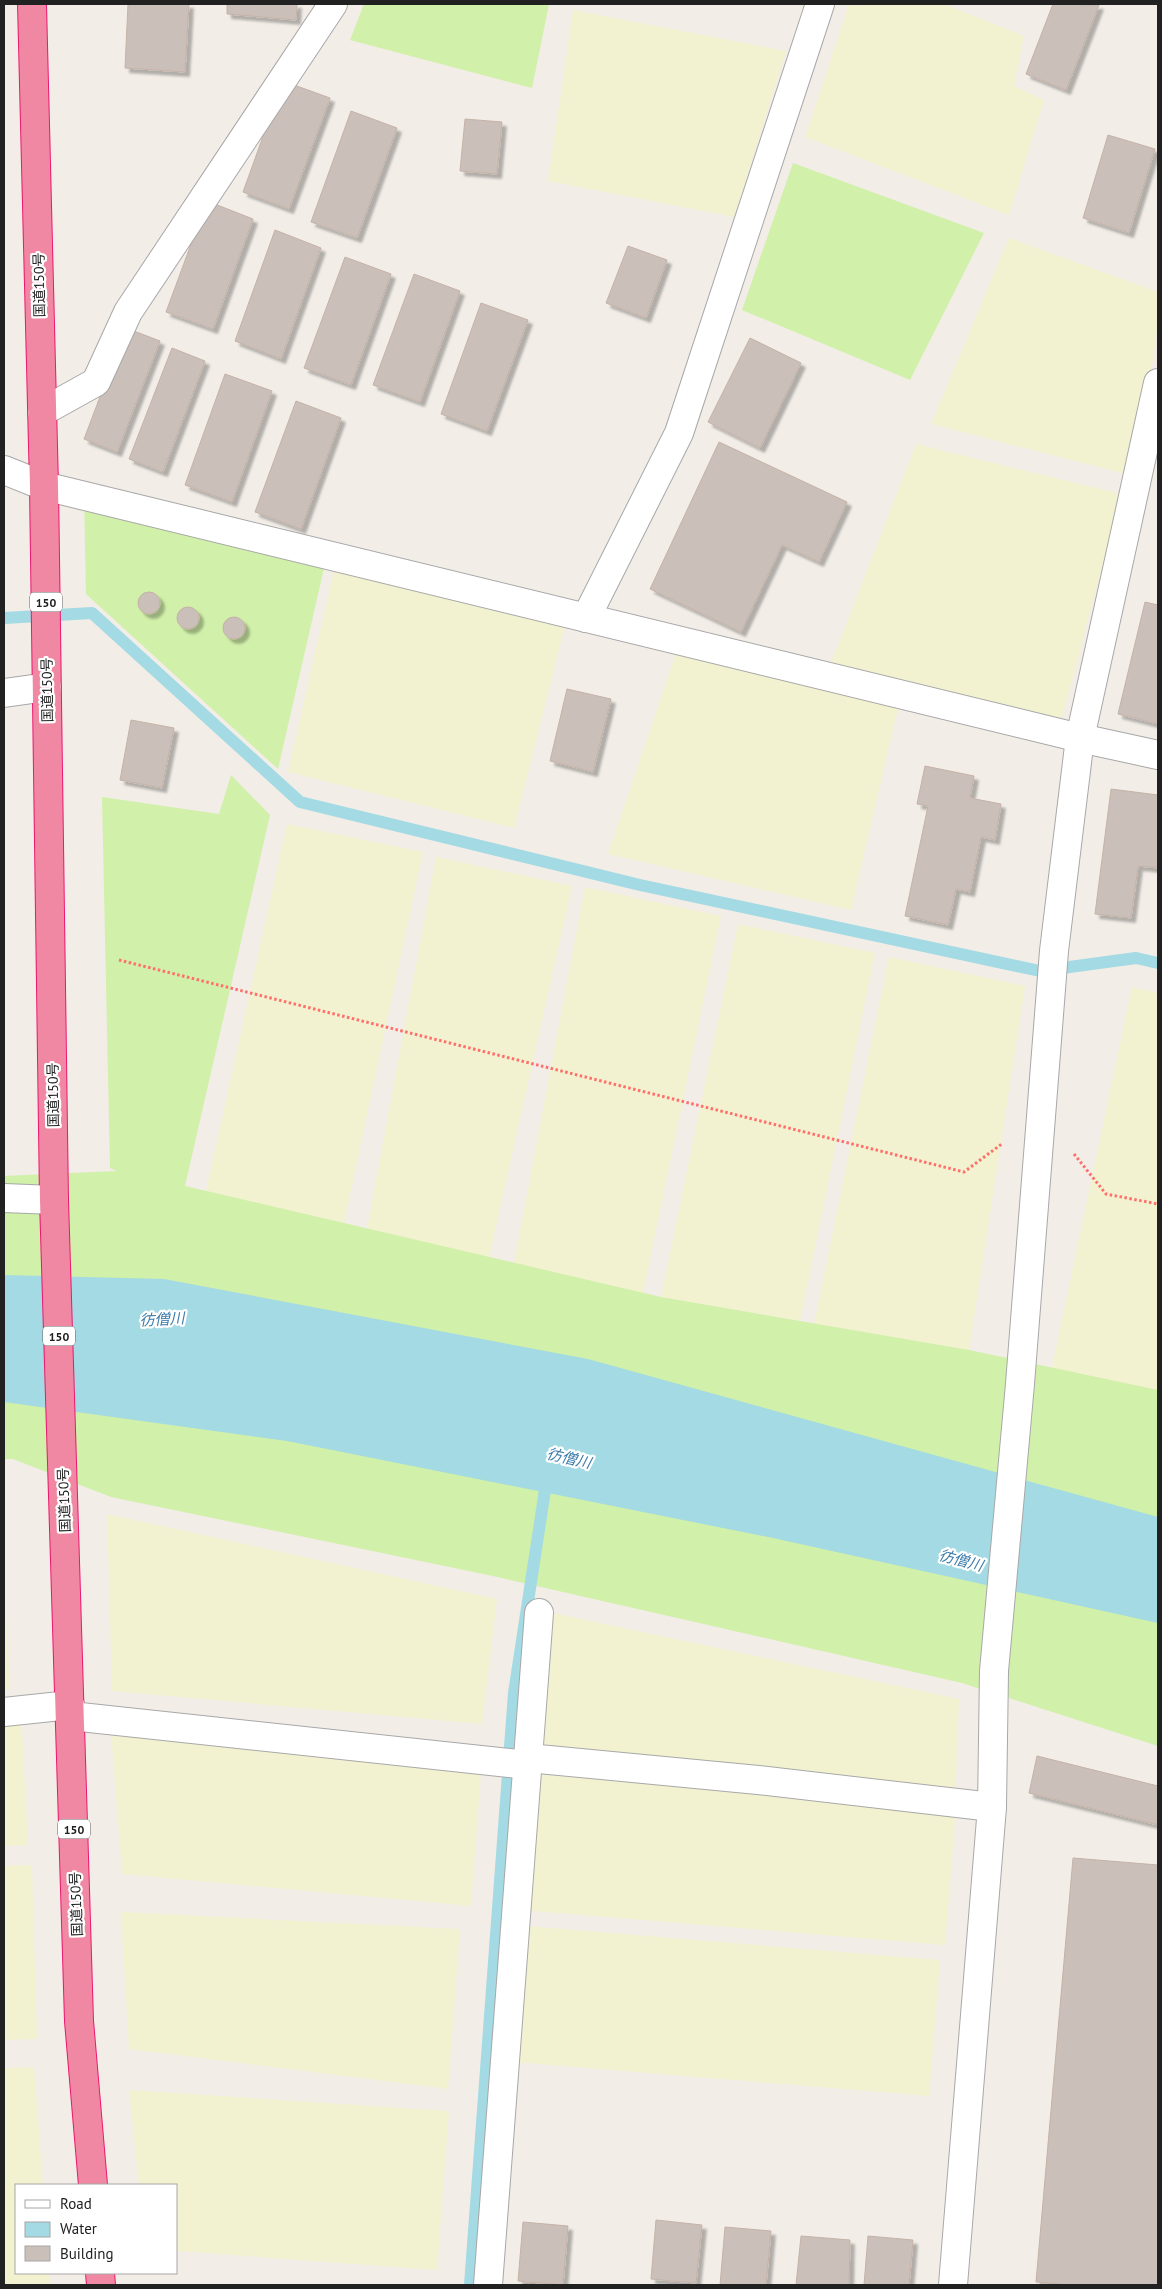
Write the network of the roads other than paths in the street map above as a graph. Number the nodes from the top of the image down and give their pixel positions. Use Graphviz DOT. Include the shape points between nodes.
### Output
graph roads {
  1 [pos="32,4"];
  2 [pos="333,4"];
  3 [pos="820,4"];
  4 [pos="1158,383"];
  5 [pos="42,412"];
  6 [pos="4,470"];
  7 [pos="44,486"];
  8 [pos="586,618"];
  9 [pos="47,687"];
  10 [pos="4,693"];
  11 [pos="1080,738"];
  12 [pos="1158,755"];
  13 [pos="4,1198"];
  14 [pos="54,1200"];
  15 [pos="539,1612"];
  16 [pos="71,1710"];
  17 [pos="4,1712"];
  18 [pos="528,1762"];
  19 [pos="992,1806"];
  20 [pos="93,2184"];
  21 [pos="488,2285"];
  22 [pos="953,2285"];
  1 -- 5 [label="highway, 国道150号 / 150"];
  2 -- 5 [label="street" via="128,312 96,382"];
  3 -- 8 [label="street" via="678,433"];
  4 -- 11 [label="street"];
  5 -- 7 [label="highway, 国道150号 / 150"];
  6 -- 7 [label="street"];
  7 -- 8 [label="street"];
  7 -- 9 [label="highway, 国道150号 / 150"];
  8 -- 11 [label="street"];
  9 -- 10 [label="street"];
  9 -- 14 [label="highway, 国道150号 / 150"];
  11 -- 12 [label="street"];
  11 -- 19 [label="street" via="1054,952 994,1671"];
  13 -- 14 [label="street"];
  14 -- 16 [label="highway, 国道150号 / 150"];
  15 -- 18 [label="street"];
  16 -- 17 [label="street"];
  16 -- 18 [label="street" via="495,1762"];
  16 -- 20 [label="highway, 国道150号 / 150" via="80,2021"];
  18 -- 19 [label="street" via="758,1780"];
  18 -- 21 [label="street"];
  19 -- 22 [label="street"];
}
